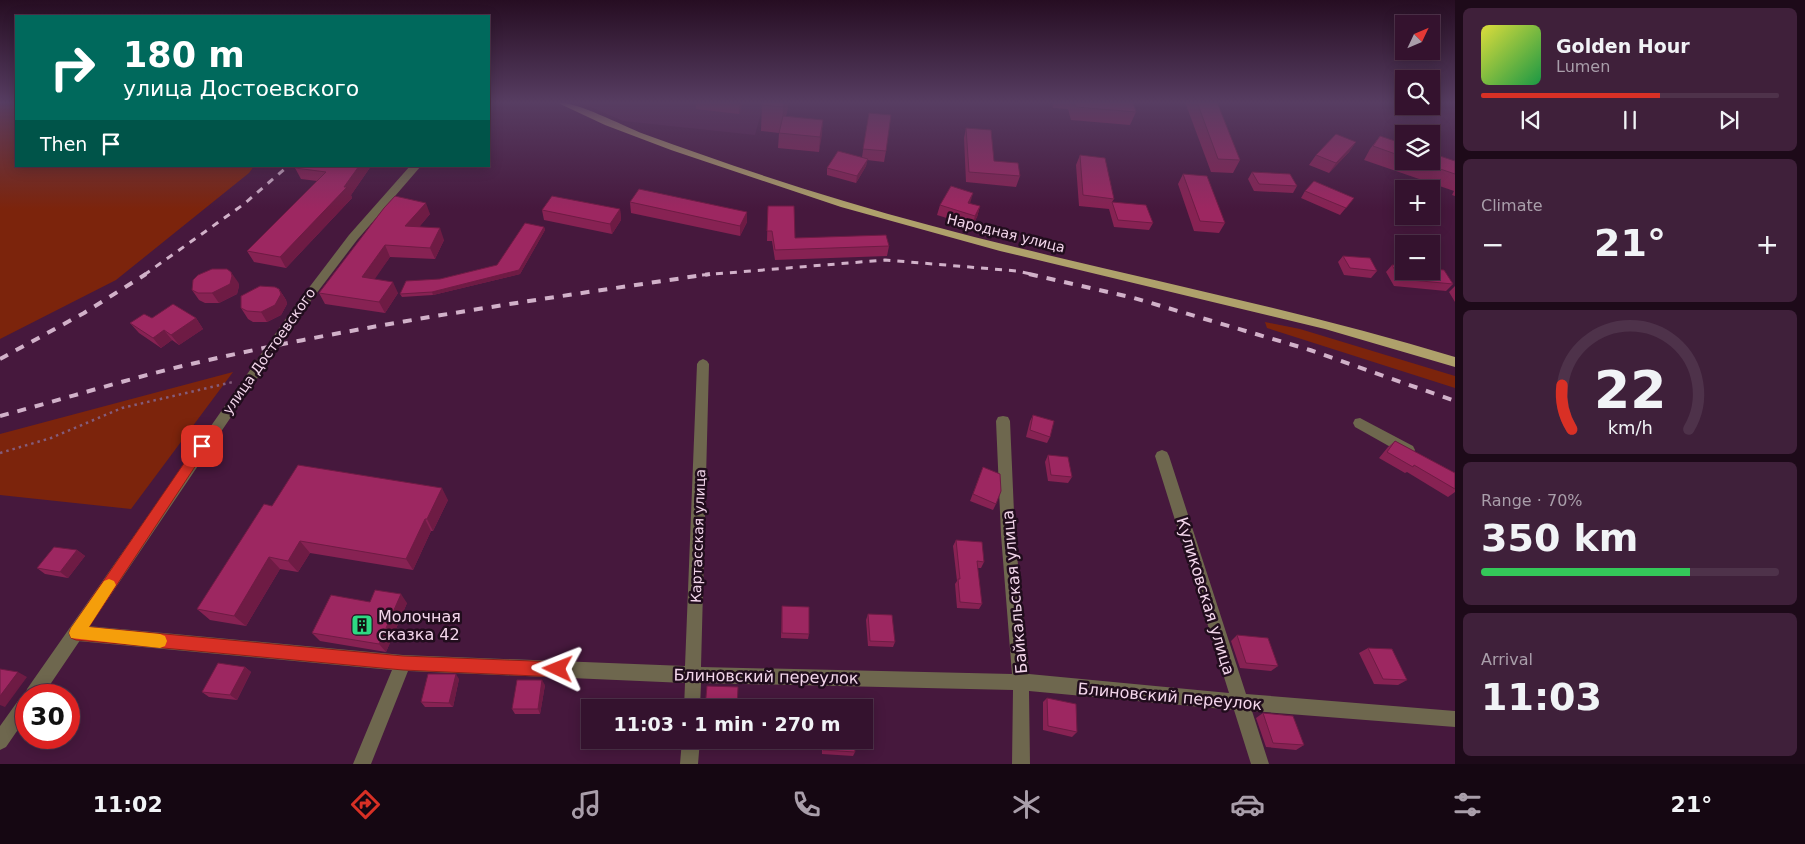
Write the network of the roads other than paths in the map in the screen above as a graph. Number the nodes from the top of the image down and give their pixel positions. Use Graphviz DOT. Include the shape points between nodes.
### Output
graph roads {
  1 [pos="644,138"];
  2 [pos="415,167"];
  3 [pos="1455,362"];
  4 [pos="703,364"];
  5 [pos="1003,421"];
  6 [pos="1360,423"];
  7 [pos="1162,456"];
  8 [pos="1420,457"];
  9 [pos="76,633"];
  10 [pos="403,663"];
  11 [pos="694,674"];
  12 [pos="1022,682"];
  13 [pos="41,684"];
  14 [pos="693,699"];
  15 [pos="1240,702"];
  16 [pos="1455,719"];
  17 [pos="15,720"];
  18 [pos="0,741"];
  19 [pos="691,749"];
  20 [pos="362,764"];
  21 [pos="690,764"];
  22 [pos="1021,764"];
  23 [pos="1260,764"];
  1 -- 3 [label="main road, Народная улица" via="742,173 971,240 1360,333"];
  2 -- 9 [label="street, улица Достоевского" via="365,221 320,278"];
  4 -- 11 [label="street, Картасская улица"];
  5 -- 12 [label="street, Байкальская улица" via="1008,535"];
  6 -- 8 [label="street"];
  7 -- 15 [label="street, Куликовская улица"];
  9 -- 10 [label="street, Блиновский переулок"];
  9 -- 13 [label="street, улица Достоевского"];
  10 -- 11 [label="street, Блиновский переулок"];
  10 -- 20 [label="street"];
  11 -- 12 [label="street, Блиновский переулок"];
  11 -- 14 [label="street, Картасская улица"];
  12 -- 15 [label="street, Блиновский переулок"];
  12 -- 22 [label="street, Байкальская улица"];
  15 -- 16 [label="street, Блиновский переулок"];
  15 -- 23 [label="street, Куликовская улица"];
  17 -- 18 [label="street"];
  19 -- 21 [label="street"];
}
